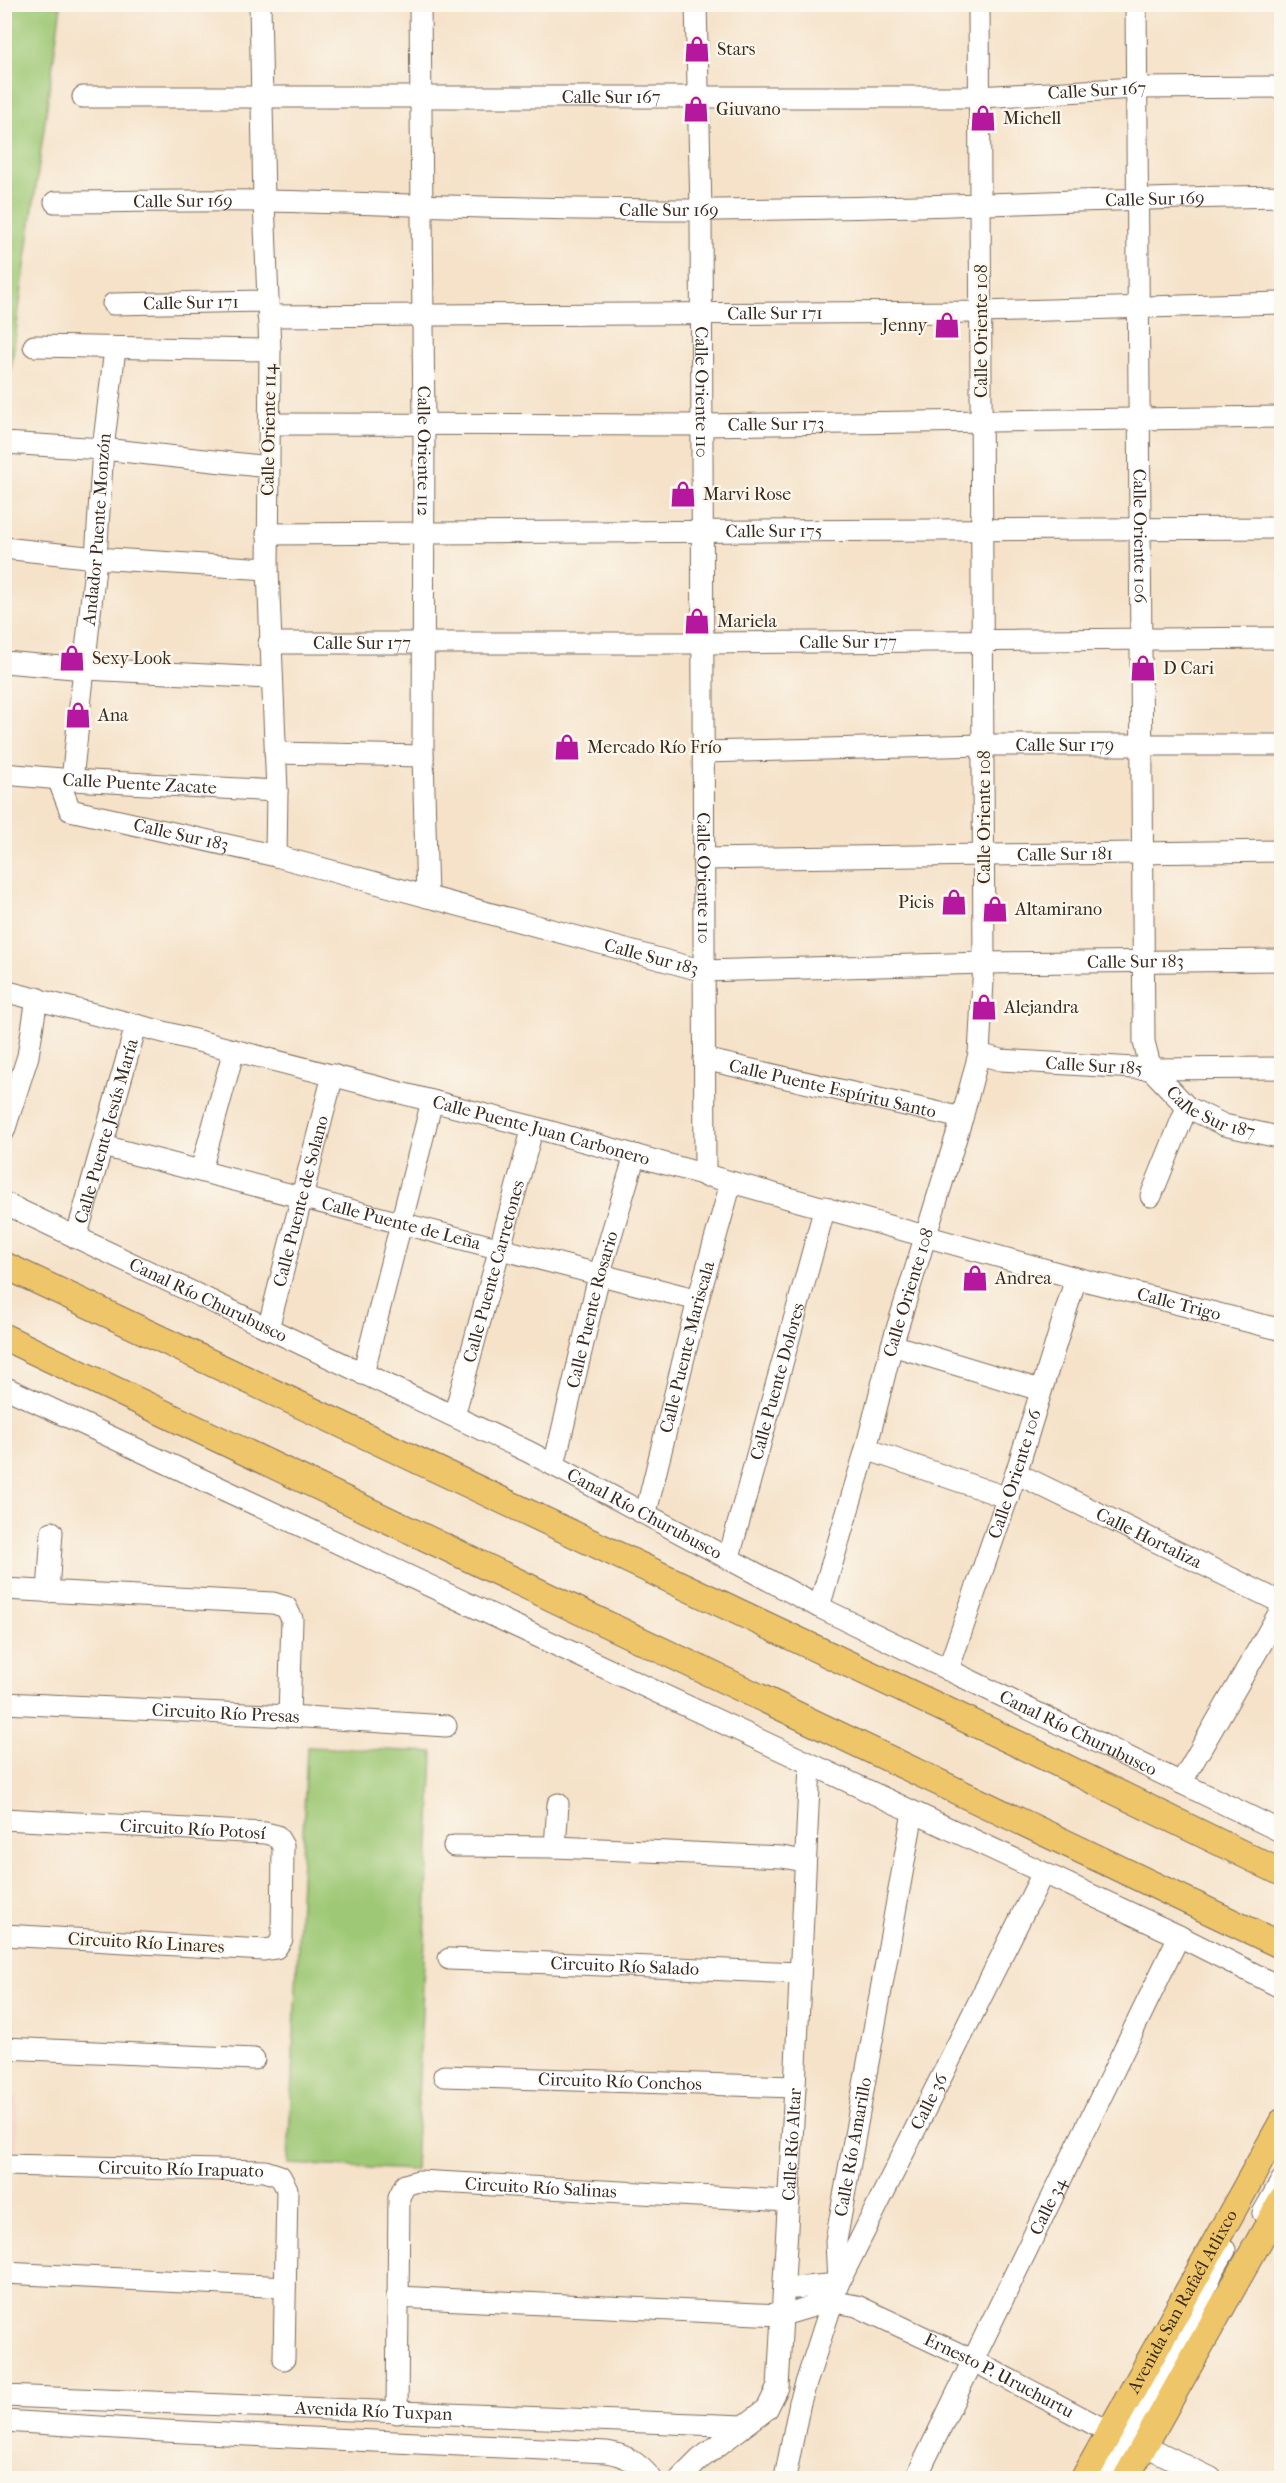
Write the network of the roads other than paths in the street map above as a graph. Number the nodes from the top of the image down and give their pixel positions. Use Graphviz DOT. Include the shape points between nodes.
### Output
graph roads {
  1 [pos="260,4"];
  2 [pos="420,4"];
  3 [pos="696,4"];
  4 [pos="979,4"];
  5 [pos="1136,4"];
  6 [pos="1281,87"];
  7 [pos="1136,88"];
  8 [pos="262,95"];
  9 [pos="420,95"];
  10 [pos="698,96"];
  11 [pos="83,97"];
  12 [pos="980,97"];
  13 [pos="1281,196"];
  14 [pos="1137,199"];
  15 [pos="264,201"];
  16 [pos="55,202"];
  17 [pos="980,206"];
  18 [pos="422,207"];
  19 [pos="701,210"];
  20 [pos="1281,303"];
  21 [pos="113,304"];
  22 [pos="1138,306"];
  23 [pos="268,309"];
  24 [pos="980,312"];
  25 [pos="702,315"];
  26 [pos="422,316"];
  27 [pos="34,346"];
  28 [pos="115,349"];
  29 [pos="270,350"];
  30 [pos="1281,417"];
  31 [pos="1140,418"];
  32 [pos="981,420"];
  33 [pos="270,424"];
  34 [pos="702,425"];
  35 [pos="424,426"];
  36 [pos="4,443"];
  37 [pos="103,449"];
  38 [pos="268,467"];
  39 [pos="1281,528"];
  40 [pos="1141,530"];
  41 [pos="983,531"];
  42 [pos="703,532"];
  43 [pos="424,533"];
  44 [pos="267,534"];
  45 [pos="4,549"];
  46 [pos="96,558"];
  47 [pos="268,569"];
  48 [pos="1281,638"];
  49 [pos="982,640"];
  50 [pos="1140,640"];
  51 [pos="269,643"];
  52 [pos="425,643"];
  53 [pos="703,643"];
  54 [pos="4,662"];
  55 [pos="85,669"];
  56 [pos="270,678"];
  57 [pos="983,745"];
  58 [pos="1281,745"];
  59 [pos="1141,747"];
  60 [pos="703,752"];
  61 [pos="275,753"];
  62 [pos="423,756"];
  63 [pos="4,774"];
  64 [pos="65,780"];
  65 [pos="277,791"];
  66 [pos="1281,851"];
  67 [pos="1142,852"];
  68 [pos="984,855"];
  69 [pos="276,856"];
  70 [pos="703,859"];
  71 [pos="428,897"];
  72 [pos="1142,960"];
  73 [pos="1281,960"];
  74 [pos="984,963"];
  75 [pos="704,971"];
  76 [pos="4,991"];
  77 [pos="37,998"];
  78 [pos="136,1026"];
  79 [pos="234,1050"];
  80 [pos="979,1054"];
  81 [pos="704,1059"];
  82 [pos="1151,1068"];
  83 [pos="1281,1068"];
  84 [pos="333,1075"];
  85 [pos="432,1101"];
  86 [pos="1187,1107"];
  87 [pos="962,1118"];
  88 [pos="533,1127"];
  89 [pos="4,1131"];
  90 [pos="1281,1138"];
  91 [pos="103,1146"];
  92 [pos="635,1155"];
  93 [pos="201,1170"];
  94 [pos="705,1176"];
  95 [pos="731,1183"];
  96 [pos="1151,1196"];
  97 [pos="301,1197"];
  98 [pos="4,1203"];
  99 [pos="825,1207"];
  100 [pos="402,1224"];
  101 [pos="925,1234"];
  102 [pos="76,1238"];
  103 [pos="501,1250"];
  104 [pos="4,1265"];
  105 [pos="599,1276"];
  106 [pos="1076,1278"];
  107 [pos="698,1300"];
  108 [pos="268,1329"];
  109 [pos="1281,1330"];
  110 [pos="4,1337"];
  111 [pos="892,1345"];
  112 [pos="363,1374"];
  113 [pos="4,1387"];
  114 [pos="1040,1390"];
  115 [pos="454,1416"];
  116 [pos="866,1449"];
  117 [pos="554,1465"];
  118 [pos="1016,1473"];
  119 [pos="1008,1498"];
  120 [pos="646,1512"];
  121 [pos="52,1532"];
  122 [pos="729,1557"];
  123 [pos="4,1589"];
  124 [pos="48,1592"];
  125 [pos="1281,1603"];
  126 [pos="819,1607"];
  127 [pos="1281,1608"];
  128 [pos="948,1670"];
  129 [pos="4,1703"];
  130 [pos="289,1716"];
  131 [pos="446,1726"];
  132 [pos="810,1765"];
  133 [pos="1181,1783"];
  134 [pos="558,1804"];
  135 [pos="913,1812"];
  136 [pos="4,1819"];
  137 [pos="1281,1832"];
  138 [pos="454,1846"];
  139 [pos="555,1847"];
  140 [pos="804,1861"];
  141 [pos="1043,1873"];
  142 [pos="1281,1874"];
  143 [pos="4,1935"];
  144 [pos="1179,1936"];
  145 [pos="282,1939"];
  146 [pos="1281,1946"];
  147 [pos="449,1959"];
  148 [pos="800,1973"];
  149 [pos="1281,1988"];
  150 [pos="4,2048"];
  151 [pos="254,2059"];
  152 [pos="444,2076"];
  153 [pos="795,2087"];
  154 [pos="1281,2122"];
  155 [pos="1281,2147"];
  156 [pos="4,2165"];
  157 [pos="1281,2180"];
  158 [pos="1281,2199"];
  159 [pos="789,2201"];
  160 [pos="4,2274"];
  161 [pos="285,2288"];
  162 [pos="784,2289"];
  163 [pos="834,2292"];
  164 [pos="397,2297"];
  165 [pos="783,2315"];
  166 [pos="1186,2335"];
  167 [pos="284,2359"];
  168 [pos="972,2360"];
  169 [pos="4,2396"];
  170 [pos="398,2413"];
  171 [pos="4,2421"];
  172 [pos="744,2426"];
  173 [pos="1127,2439"];
  174 [pos="651,2478"];
  175 [pos="681,2478"];
  176 [pos="785,2478"];
  177 [pos="916,2478"];
  178 [pos="1084,2478"];
  179 [pos="1106,2478"];
  180 [pos="1126,2478"];
  181 [pos="1211,2478"];
  1 -- 8 [label="street, Calle Oriente 114"];
  2 -- 9 [label="street, Calle Oriente 112"];
  3 -- 10 [label="street, Calle Oriente 110"];
  4 -- 12 [label="street, Calle Oriente 108"];
  5 -- 7 [label="street, Calle Oriente 106"];
  6 -- 7 [label="street, Calle Sur 167"];
  7 -- 12 [label="street, Calle Sur 167"];
  7 -- 14 [label="street, Calle Oriente 106"];
  8 -- 9 [label="street, Calle Sur 167"];
  8 -- 11 [label="street, Calle Sur 167"];
  8 -- 15 [label="street, Calle Oriente 114"];
  9 -- 10 [label="street, Calle Sur 167"];
  9 -- 18 [label="street, Calle Oriente 112"];
  10 -- 12 [label="street, Calle Sur 167"];
  10 -- 19 [label="street, Calle Oriente 110"];
  12 -- 17 [label="street, Calle Oriente 108"];
  13 -- 14 [label="street, Calle Sur 169"];
  14 -- 17 [label="street, Calle Sur 169"];
  14 -- 22 [label="street, Calle Oriente 106"];
  15 -- 16 [label="street, Calle Sur 169"];
  15 -- 18 [label="street, Calle Sur 169"];
  15 -- 23 [label="street, Calle Oriente 114"];
  17 -- 19 [label="street, Calle Sur 169"];
  17 -- 24 [label="street, Calle Oriente 108"];
  18 -- 19 [label="street, Calle Sur 169"];
  18 -- 26 [label="street, Calle Oriente 112"];
  19 -- 25 [label="street, Calle Oriente 110"];
  20 -- 22 [label="street, Calle Sur 171"];
  21 -- 23 [label="street, Calle Sur 171"];
  22 -- 24 [label="street, Calle Sur 171"];
  22 -- 31 [label="street, Calle Oriente 106"];
  23 -- 26 [label="street, Calle Sur 171"];
  23 -- 29 [label="street, Calle Oriente 114"];
  24 -- 25 [label="street, Calle Sur 171"];
  24 -- 32 [label="street, Calle Oriente 108"];
  25 -- 26 [label="street, Calle Sur 171"];
  25 -- 34 [label="street, Calle Oriente 110"];
  26 -- 35 [label="street, Calle Oriente 112"];
  27 -- 28 [label="street"];
  28 -- 29 [label="street"];
  28 -- 37 [label="street, Andador Puente Monzón"];
  29 -- 33 [label="street, Calle Oriente 114"];
  30 -- 31 [label="street, Calle Sur 173"];
  31 -- 32 [label="street, Calle Sur 173"];
  31 -- 40 [label="street, Calle Oriente 106"];
  32 -- 34 [label="street, Calle Sur 173"];
  32 -- 41 [label="street, Calle Oriente 108"];
  33 -- 35 [label="street, Calle Sur 173"];
  33 -- 38 [label="street, Calle Oriente 114"];
  34 -- 35 [label="street, Calle Sur 173"];
  34 -- 42 [label="street, Calle Oriente 110"];
  35 -- 43 [label="street, Calle Oriente 112"];
  36 -- 37 [label="street"];
  37 -- 38 [label="street"];
  37 -- 46 [label="street, Andador Puente Monzón"];
  38 -- 44 [label="street, Calle Oriente 114"];
  39 -- 40 [label="street, Calle Sur 175"];
  40 -- 41 [label="street, Calle Sur 175"];
  40 -- 50 [label="street, Calle Oriente 106"];
  41 -- 42 [label="street, Calle Sur 175"];
  41 -- 49 [label="street, Calle Oriente 108"];
  42 -- 43 [label="street, Calle Sur 175"];
  42 -- 53 [label="street, Calle Oriente 110"];
  43 -- 44 [label="street, Calle Sur 175"];
  43 -- 52 [label="street, Calle Oriente 112"];
  44 -- 47 [label="street, Calle Oriente 114"];
  45 -- 46 [label="street"];
  46 -- 47 [label="street"];
  46 -- 55 [label="street, Andador Puente Monzón"];
  47 -- 51 [label="street, Calle Oriente 114"];
  48 -- 50 [label="street, Calle Sur 177"];
  49 -- 50 [label="street, Calle Sur 177"];
  49 -- 53 [label="street, Calle Sur 177"];
  49 -- 57 [label="street, Calle Oriente 108"];
  50 -- 59 [label="street, Calle Oriente 106"];
  51 -- 52 [label="street, Calle Sur 177"];
  51 -- 56 [label="street, Calle Oriente 114"];
  52 -- 53 [label="street, Calle Sur 177"];
  52 -- 62 [label="street, Calle Oriente 112"];
  53 -- 60 [label="street, Calle Oriente 110"];
  54 -- 55 [label="street"];
  55 -- 56 [label="street"];
  55 -- 64 [label="street, Andador Puente Monzón"];
  56 -- 61 [label="street, Calle Oriente 114"];
  57 -- 59 [label="street, Calle Sur 179"];
  57 -- 60 [label="street, Calle Sur 179"];
  57 -- 68 [label="street, Calle Oriente 108"];
  58 -- 59 [label="street, Calle Sur 179"];
  59 -- 67 [label="street, Calle Oriente 106"];
  60 -- 70 [label="street, Calle Oriente 110"];
  61 -- 62 [label="street"];
  61 -- 65 [label="street, Calle Oriente 114"];
  62 -- 71 [label="street, Calle Oriente 112"];
  63 -- 64 [label="street, Calle Puente Zacate"];
  64 -- 65 [label="street, Calle Puente Zacate"];
  64 -- 69 [label="street, Calle Sur 183" via="70,810"];
  65 -- 69 [label="street, Calle Oriente 114"];
  66 -- 67 [label="street, Calle Sur 181"];
  67 -- 68 [label="street, Calle Sur 181"];
  67 -- 72 [label="street, Calle Oriente 106"];
  68 -- 70 [label="street, Calle Sur 181"];
  68 -- 74 [label="street, Calle Oriente 108"];
  69 -- 71 [label="street, Calle Sur 183"];
  70 -- 75 [label="street, Calle Oriente 110"];
  71 -- 75 [label="street, Calle Sur 183"];
  72 -- 73 [label="street, Calle Sur 183"];
  72 -- 74 [label="street, Calle Sur 183"];
  72 -- 82 [label="street, Calle Oriente 106" via="1144,1042"];
  74 -- 75 [label="street, Calle Sur 183"];
  74 -- 80 [label="street, Calle Oriente 108"];
  75 -- 81 [label="street, Calle Oriente 110"];
  76 -- 77 [label="street, Calle Puente Juan Carbonero"];
  77 -- 78 [label="street, Calle Puente Juan Carbonero"];
  77 -- 89 [label="street" via="28,1056"];
  78 -- 79 [label="street, Calle Puente Juan Carbonero"];
  78 -- 91 [label="street, Calle Puente Jesús María"];
  79 -- 84 [label="street, Calle Puente Juan Carbonero"];
  79 -- 93 [label="street"];
  80 -- 82 [label="street, Calle Sur 185" via="1001,1060"];
  80 -- 87 [label="street, Calle Oriente 108"];
  81 -- 87 [label="street, Calle Puente Espíritu Santo"];
  81 -- 94 [label="street, Calle Oriente 110"];
  82 -- 83 [label="street, Calle Sur 185"];
  82 -- 86 [label="street, Calle Sur 187"];
  84 -- 85 [label="street, Calle Puente Juan Carbonero"];
  84 -- 97 [label="street, Calle Puente de Solano"];
  85 -- 88 [label="street, Calle Puente Juan Carbonero"];
  85 -- 100 [label="street"];
  86 -- 90 [label="street, Calle Sur 187" via="1224,1125"];
  86 -- 96 [label="street"];
  87 -- 101 [label="street, Calle Oriente 108"];
  88 -- 92 [label="street, Calle Puente Juan Carbonero"];
  88 -- 103 [label="street, Calle Puente Carretones"];
  91 -- 93 [label="street, Calle Puente de Leña"];
  91 -- 102 [label="street, Calle Puente Jesús María"];
  92 -- 94 [label="street, Calle Puente Juan Carbonero"];
  92 -- 105 [label="street, Calle Puente Rosario"];
  93 -- 97 [label="street, Calle Puente de Leña"];
  94 -- 95 [label="street, Calle Puente Juan Carbonero"];
  95 -- 99 [label="street, Calle Puente Juan Carbonero"];
  95 -- 107 [label="street, Calle Puente Mariscala"];
  97 -- 100 [label="street, Calle Puente de Leña"];
  97 -- 108 [label="street, Calle Puente de Solano"];
  98 -- 102 [label="street, Canal Río Churubusco"];
  99 -- 101 [label="street, Calle Puente Juan Carbonero"];
  99 -- 122 [label="street, Calle Puente Dolores"];
  100 -- 103 [label="street, Calle Puente de Leña"];
  100 -- 112 [label="street"];
  101 -- 106 [label="street, Calle Puente Juan Carbonero"];
  101 -- 111 [label="street, Calle Oriente 108"];
  102 -- 108 [label="street, Canal Río Churubusco"];
  103 -- 105 [label="street, Calle Puente de Leña"];
  103 -- 115 [label="street, Calle Puente Carretones"];
  104 -- 142 [label="main road, Canal Río Churubusco" via="1018,1744"];
  105 -- 107 [label="street, Calle Puente de Leña"];
  105 -- 117 [label="street, Calle Puente Rosario"];
  106 -- 109 [label="street, Calle Trigo"];
  106 -- 114 [label="street, Calle Oriente 106"];
  107 -- 120 [label="street, Calle Puente Mariscala"];
  108 -- 112 [label="street, Canal Río Churubusco"];
  110 -- 146 [label="main road"];
  111 -- 114 [label="street"];
  111 -- 116 [label="street, Calle Oriente 108"];
  112 -- 115 [label="street, Canal Río Churubusco"];
  113 -- 132 [label="street"];
  114 -- 118 [label="street, Calle Oriente 106"];
  115 -- 117 [label="street, Canal Río Churubusco"];
  116 -- 119 [label="street"];
  116 -- 126 [label="street, Calle Oriente 108"];
  117 -- 120 [label="street, Canal Río Churubusco"];
  118 -- 119 [label="street, Calle Oriente 106"];
  118 -- 125 [label="street, Calle Hortaliza"];
  119 -- 128 [label="street, Calle Oriente 106"];
  120 -- 122 [label="street, Canal Río Churubusco"];
  121 -- 124 [label="street"];
  122 -- 126 [label="street, Canal Río Churubusco"];
  123 -- 124 [label="street"];
  124 -- 130 [label="street" via="273,1603 286,1607 292,1619"];
  126 -- 128 [label="street, Canal Río Churubusco"];
  127 -- 133 [label="street"];
  128 -- 133 [label="street, Canal Río Churubusco"];
  129 -- 130 [label="street, Circuito Río Presas"];
  130 -- 131 [label="street, Circuito Río Presas"];
  132 -- 135 [label="street"];
  132 -- 140 [label="street, Calle Río Altar"];
  133 -- 137 [label="street, Canal Río Churubusco"];
  134 -- 139 [label="street"];
  135 -- 141 [label="street"];
  135 -- 163 [label="street, Calle Río Amarillo" via="836,2241"];
  136 -- 145 [label="street, Circuito Río Potosí" via="277,1836 283,1846"];
  138 -- 139 [label="street"];
  139 -- 140 [label="street"];
  140 -- 148 [label="street, Calle Río Altar"];
  141 -- 144 [label="street"];
  141 -- 163 [label="street, Calle 36"];
  143 -- 145 [label="street, Circuito Río Linares" via="264,1950 276,1948"];
  144 -- 149 [label="street"];
  144 -- 168 [label="street, Calle 34"];
  147 -- 148 [label="street, Circuito Río Salado"];
  148 -- 153 [label="street, Calle Río Altar"];
  150 -- 151 [label="street"];
  152 -- 153 [label="street, Circuito Río Conchos"];
  153 -- 159 [label="street, Calle Río Altar"];
  154 -- 173 [label="main road, Avenida San Rafaél Atlixco"];
  155 -- 166 [label="street" via="1213,2271"];
  156 -- 161 [label="street, Circuito Río Irapuato" via="265,2171 280,2176 287,2189"];
  157 -- 166 [label="street" via="1228,2278"];
  158 -- 173 [label="main road, Avenida San Rafaél Atlixco"];
  159 -- 162 [label="street, Calle Río Altar"];
  159 -- 164 [label="street, Circuito Río Salinas" via="418,2181 405,2186 399,2197"];
  160 -- 161 [label="street"];
  161 -- 167 [label="street, Circuito Río Irapuato"];
  162 -- 163 [label="street"];
  162 -- 165 [label="street, Calle Río Altar"];
  163 -- 165 [label="street, Ernesto P. Uruchurtu"];
  163 -- 168 [label="street, Ernesto P. Uruchurtu"];
  163 -- 176 [label="street, Calle Río Amarillo" via="800,2402"];
  164 -- 165 [label="street"];
  164 -- 170 [label="street, Circuito Río Salinas"];
  165 -- 172 [label="street, Calle Río Altar" via="778,2387 767,2409"];
  166 -- 173 [label="street"];
  168 -- 173 [label="street, Ernesto P. Uruchurtu"];
  168 -- 177 [label="street, Calle 34"];
  169 -- 170 [label="street, Avenida Río Tuxpan"];
  170 -- 172 [label="street, Avenida Río Tuxpan"];
  171 -- 174 [label="street, Avenida Río Tuxpan" via="606,2452 622,2454 638,2463"];
  172 -- 175 [label="street, Calle Río Altar"];
  173 -- 178 [label="main road, Avenida San Rafaél Atlixco"];
  173 -- 179 [label="street"];
  173 -- 180 [label="main road, Avenida San Rafaél Atlixco"];
  173 -- 181 [label="street, Ernesto P. Uruchurtu"];
}
